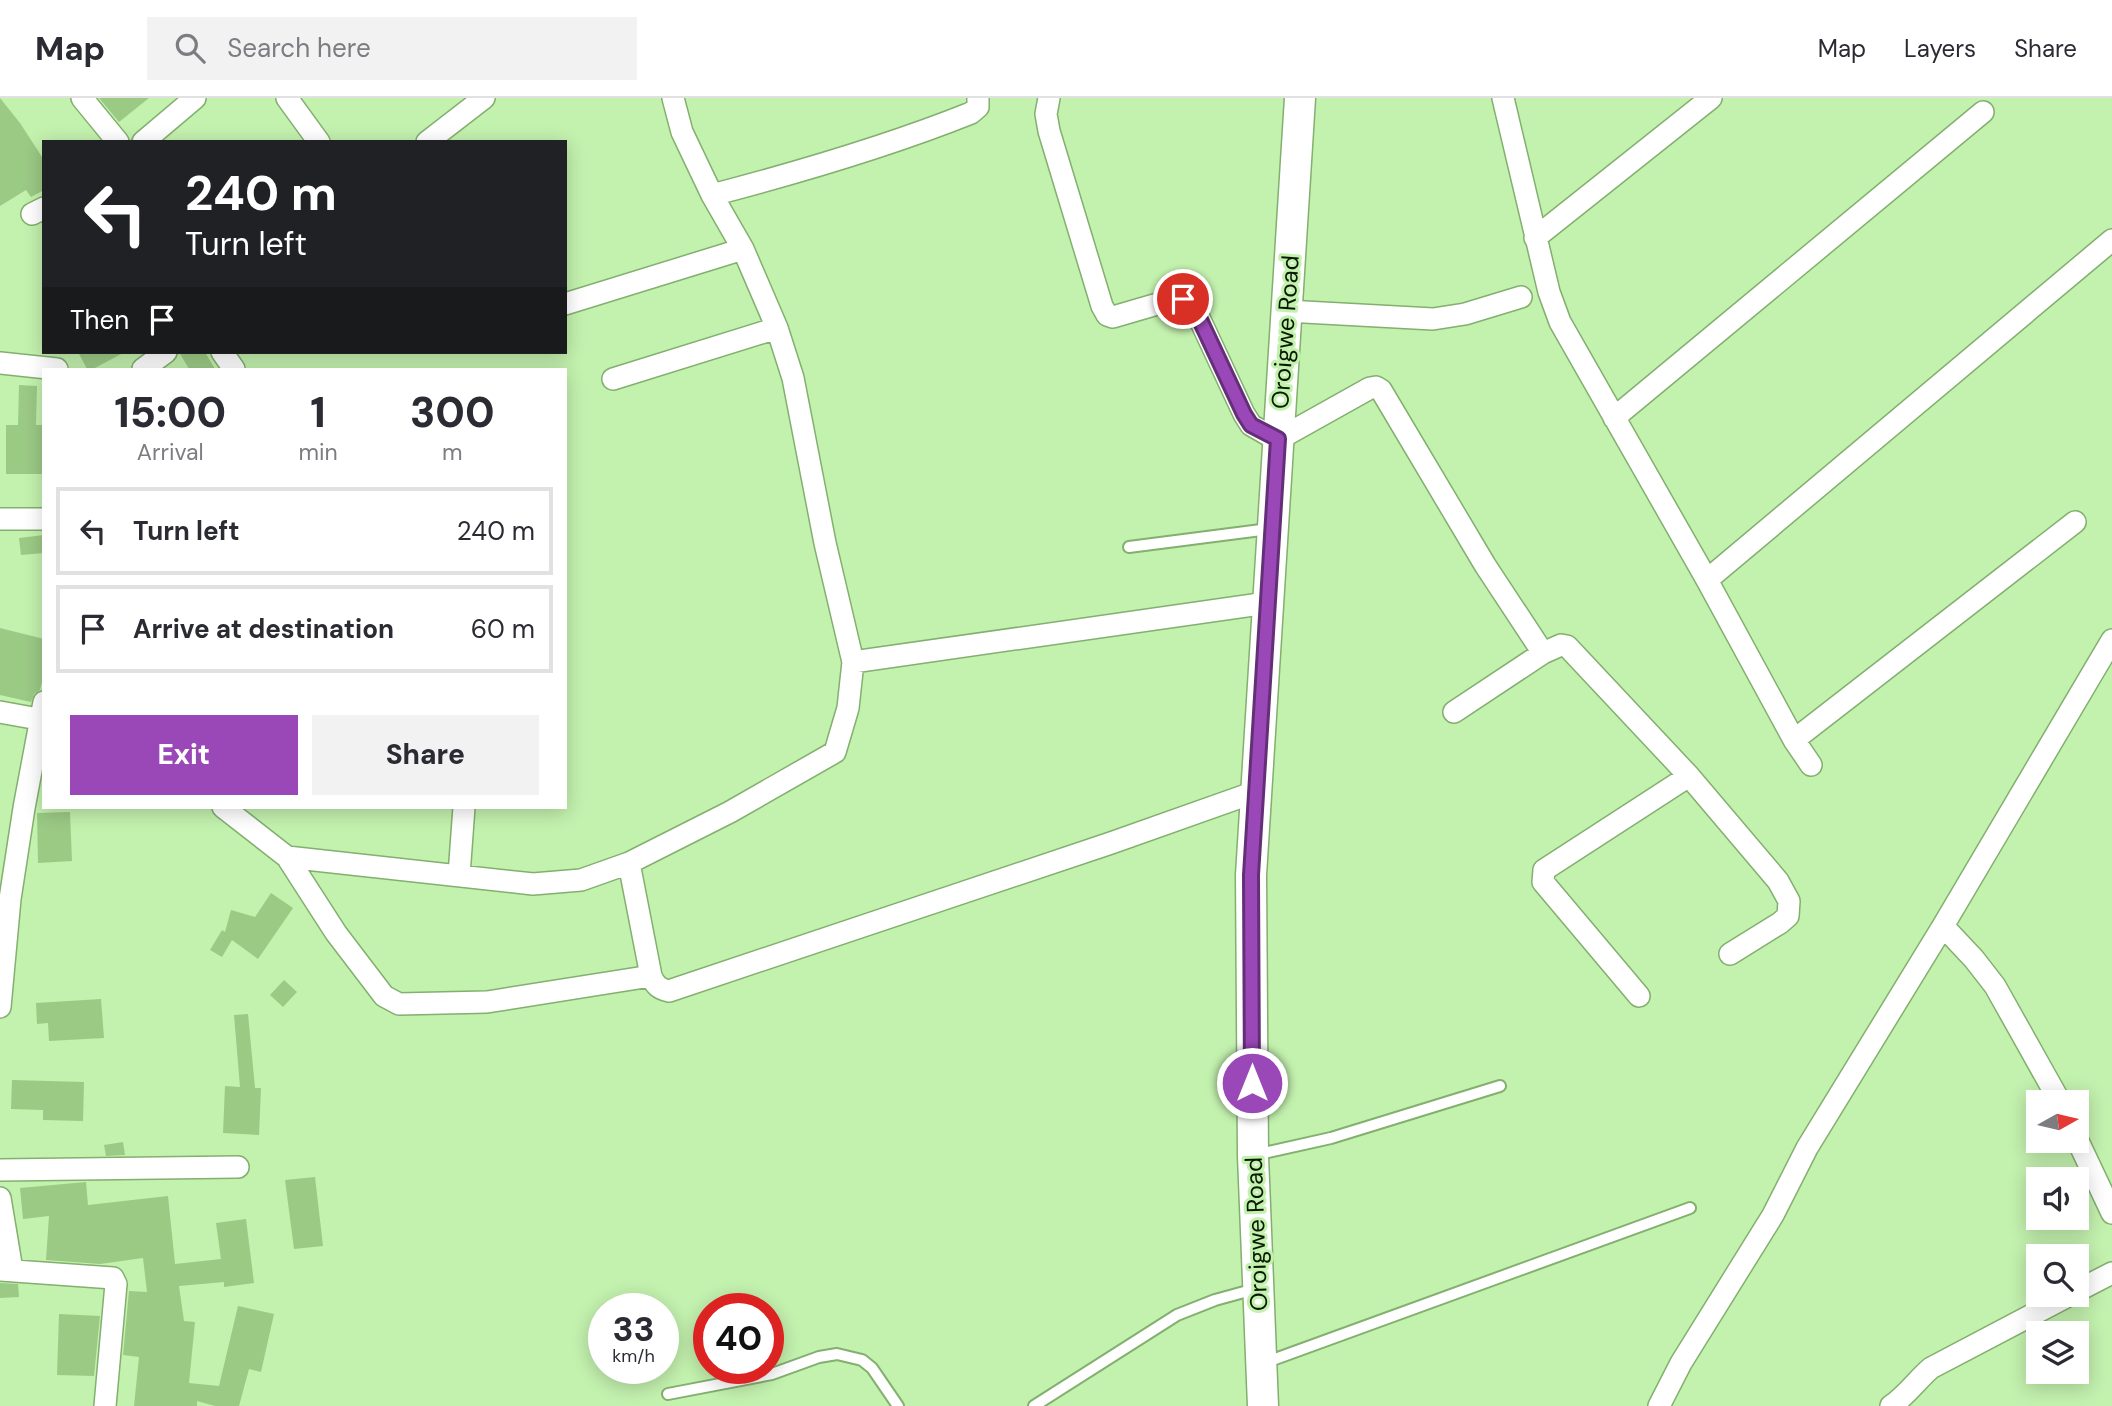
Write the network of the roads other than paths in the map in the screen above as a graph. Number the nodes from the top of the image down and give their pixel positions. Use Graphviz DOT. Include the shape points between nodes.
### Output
graph roads {
  1 [pos="82,98"];
  2 [pos="195,98"];
  3 [pos="287,98"];
  4 [pos="484,98"];
  5 [pos="673,98"];
  6 [pos="978,98"];
  7 [pos="1049,98"];
  8 [pos="1300,98"];
  9 [pos="1503,98"];
  10 [pos="1711,98"];
  11 [pos="1983,112"];
  12 [pos="116,140"];
  13 [pos="145,140"];
  14 [pos="317,140"];
  15 [pos="430,140"];
  16 [pos="712,195"];
  17 [pos="1535,238"];
  18 [pos="2112,240"];
  19 [pos="743,249"];
  20 [pos="1521,298"];
  21 [pos="567,303"];
  22 [pos="1286,311"];
  23 [pos="777,328"];
  24 [pos="163,354"];
  25 [pos="0,363"];
  26 [pos="48,368"];
  27 [pos="144,368"];
  28 [pos="613,379"];
  29 [pos="1614,418"];
  30 [pos="1278,439"];
  31 [pos="0,519"];
  32 [pos="42,519"];
  33 [pos="2075,522"];
  34 [pos="1272,529"];
  35 [pos="1129,547"];
  36 [pos="1707,580"];
  37 [pos="1267,603"];
  38 [pos="2112,640"];
  39 [pos="1543,653"];
  40 [pos="853,662"];
  41 [pos="0,712"];
  42 [pos="1454,712"];
  43 [pos="42,713"];
  44 [pos="1794,740"];
  45 [pos="1811,765"];
  46 [pos="1689,776"];
  47 [pos="1255,792"];
  48 [pos="226,809"];
  49 [pos="464,809"];
  50 [pos="287,857"];
  51 [pos="629,863"];
  52 [pos="458,875"];
  53 [pos="1942,926"];
  54 [pos="1730,954"];
  55 [pos="651,976"];
  56 [pos="1639,996"];
  57 [pos="0,1007"];
  58 [pos="1500,1086"];
  59 [pos="2053,1090"];
  60 [pos="2084,1153"];
  61 [pos="1253,1156"];
  62 [pos="238,1167"];
  63 [pos="0,1170"];
  64 [pos="0,1198"];
  65 [pos="1690,1209"];
  66 [pos="2112,1213"];
  67 [pos="6,1270"];
  68 [pos="2112,1273"];
  69 [pos="2089,1285"];
  70 [pos="1258,1288"];
  71 [pos="2047,1307"];
  72 [pos="1261,1364"];
  73 [pos="668,1394"];
  74 [pos="105,1406"];
  75 [pos="898,1406"];
  76 [pos="1034,1406"];
  77 [pos="1263,1406"];
  78 [pos="1659,1406"];
  79 [pos="1891,1406"];
  1 -- 12 [label="street"];
  2 -- 13 [label="street"];
  3 -- 14 [label="street"];
  4 -- 15 [label="street"];
  5 -- 16 [label="street" via="682,132"];
  6 -- 16 [label="street" via="978,107 971,113 902,141"];
  7 -- 30 [label="street" via="1049,131 1107,315 1178,298 1187,300 1251,425"];
  8 -- 22 [label="street, Oroigwe Road"];
  9 -- 17 [label="street"];
  10 -- 17 [label="street"];
  11 -- 29 [label="street"];
  16 -- 19 [label="street"];
  17 -- 29 [label="street" via="1560,322"];
  18 -- 36 [label="street"];
  19 -- 21 [label="street"];
  19 -- 23 [label="street"];
  20 -- 22 [label="street" via="1433,319"];
  22 -- 30 [label="street, Oroigwe Road"];
  23 -- 28 [label="street"];
  23 -- 40 [label="street" via="796,391"];
  24 -- 27 [label="street"];
  25 -- 26 [label="street"];
  29 -- 36 [label="street"];
  30 -- 34 [label="street, Oroigwe Road"];
  30 -- 39 [label="street" via="1370,388 1381,390"];
  31 -- 32 [label="street"];
  33 -- 44 [label="street"];
  34 -- 35 [label="lane"];
  34 -- 37 [label="street, Oroigwe Road"];
  36 -- 44 [label="street"];
  37 -- 40 [label="street"];
  37 -- 47 [label="street, Oroigwe Road"];
  38 -- 53 [label="street"];
  39 -- 42 [label="street"];
  39 -- 46 [label="street" via="1567,646"];
  40 -- 51 [label="street" via="848,708 835,752"];
  41 -- 43 [label="street"];
  43 -- 57 [label="street" via="10,899"];
  44 -- 45 [label="street"];
  46 -- 54 [label="street" via="1777,881 1788,901 1787,916 1780,923"];
  46 -- 56 [label="street" via="1542,875 1543,882"];
  47 -- 55 [label="street" via="687,986 669,991"];
  47 -- 61 [label="street, Oroigwe Road" via="1251,875"];
  48 -- 50 [label="street"];
  49 -- 52 [label="street"];
  50 -- 52 [label="street"];
  50 -- 55 [label="street" via="336,933 384,996 398,1004 487,1002"];
  51 -- 52 [label="street" via="558,884"];
  51 -- 55 [label="street"];
  53 -- 59 [label="street" via="1995,986"];
  53 -- 78 [label="street" via="1807,1148 1773,1215"];
  58 -- 61 [label="lane" via="1331,1138"];
  60 -- 66 [label="street"];
  61 -- 70 [label="street, Oroigwe Road"];
  62 -- 63 [label="street"];
  64 -- 67 [label="street"];
  65 -- 72 [label="lane"];
  67 -- 74 [label="street" via="113,1278"];
  68 -- 69 [label="street"];
  70 -- 72 [label="street, Oroigwe Road"];
  70 -- 76 [label="lane" via="1177,1315"];
  71 -- 79 [label="street" via="1931,1368"];
  72 -- 77 [label="street, Oroigwe Road"];
  73 -- 75 [label="lane" via="772,1374 838,1354 873,1368"];
}
